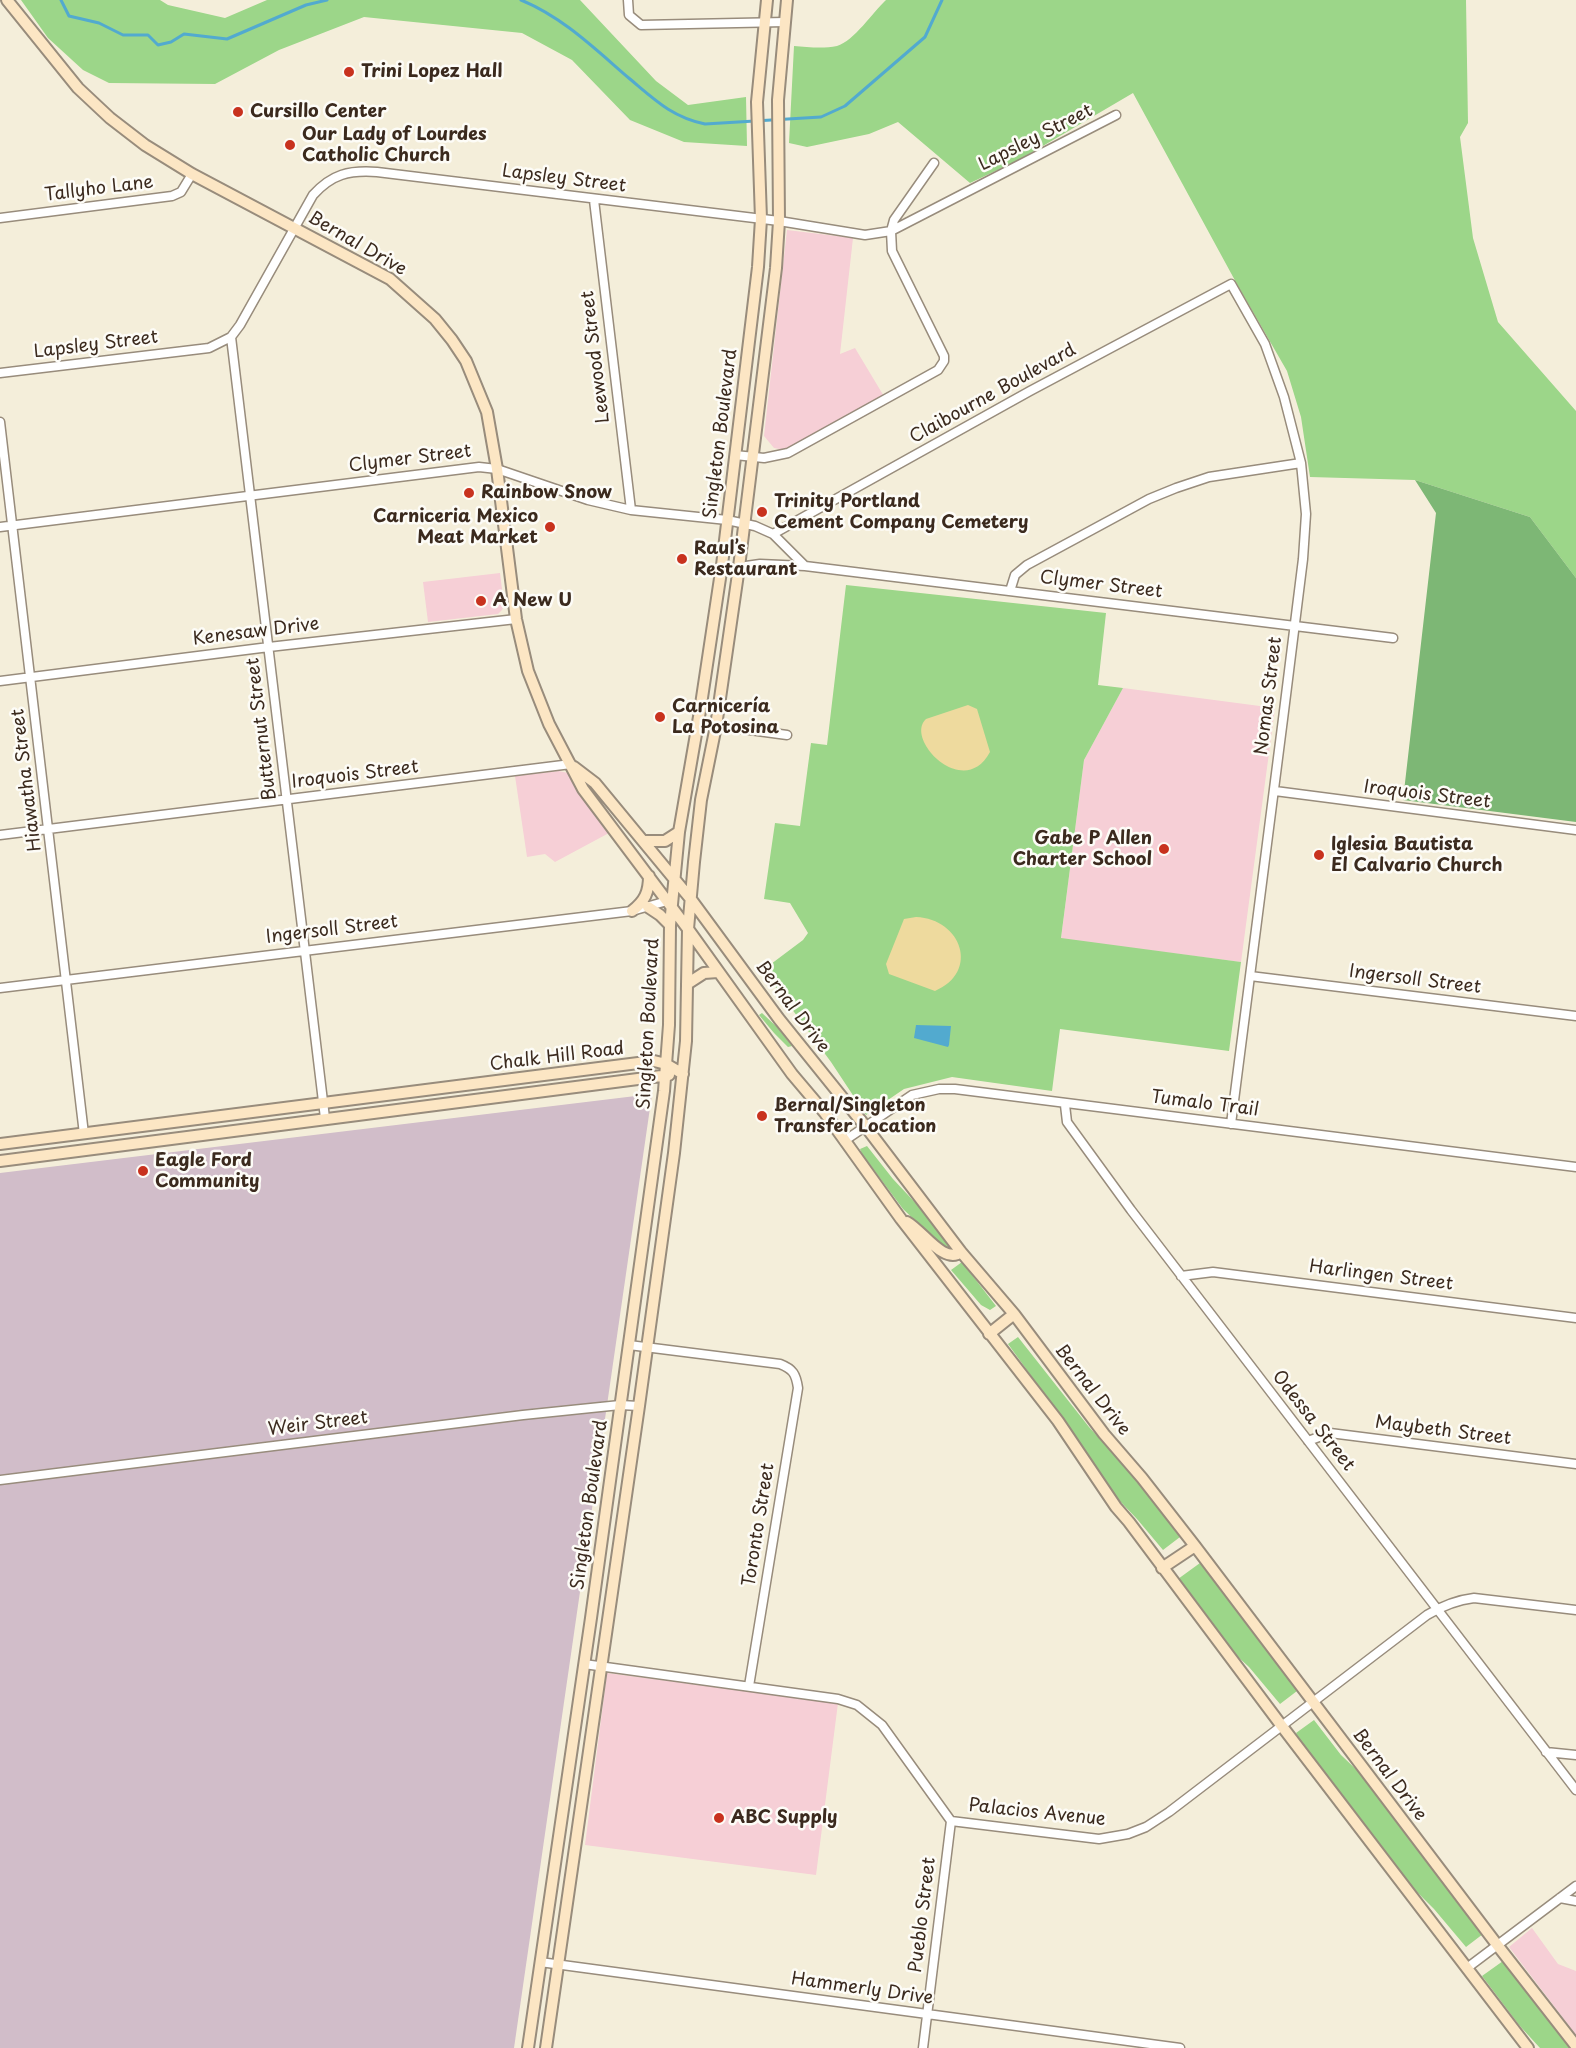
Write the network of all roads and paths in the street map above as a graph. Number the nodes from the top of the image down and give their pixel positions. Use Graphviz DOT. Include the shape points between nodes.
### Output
graph roads {
  1 [pos="7,0"];
  2 [pos="628,0"];
  3 [pos="767,0"];
  4 [pos="787,0"];
  5 [pos="764,21"];
  6 [pos="785,22"];
  7 [pos="1116,115"];
  8 [pos="934,163"];
  9 [pos="192,174"];
  10 [pos="594,200"];
  11 [pos="0,218"];
  12 [pos="761,219"];
  13 [pos="779,221"];
  14 [pos="295,228"];
  15 [pos="891,231"];
  16 [pos="1230,284"];
  17 [pos="231,337"];
  18 [pos="0,373"];
  19 [pos="0,422"];
  20 [pos="735,455"];
  21 [pos="753,458"];
  22 [pos="1301,464"];
  23 [pos="497,469"];
  24 [pos="251,496"];
  25 [pos="631,510"];
  26 [pos="727,520"];
  27 [pos="745,524"];
  28 [pos="12,526"];
  29 [pos="0,527"];
  30 [pos="773,534"];
  31 [pos="805,566"];
  32 [pos="739,567"];
  33 [pos="1010,591"];
  34 [pos="516,618"];
  35 [pos="1294,626"];
  36 [pos="1393,638"];
  37 [pos="269,647"];
  38 [pos="31,678"];
  39 [pos="0,681"];
  40 [pos="698,723"];
  41 [pos="716,726"];
  42 [pos="787,735"];
  43 [pos="571,764"];
  44 [pos="1275,791"];
  45 [pos="287,800"];
  46 [pos="49,829"];
  47 [pos="1576,830"];
  48 [pos="679,832"];
  49 [pos="0,835"];
  50 [pos="644,841"];
  51 [pos="649,876"];
  52 [pos="674,877"];
  53 [pos="690,898"];
  54 [pos="669,904"];
  55 [pos="648,908"];
  56 [pos="632,910"];
  57 [pos="670,925"];
  58 [pos="688,929"];
  59 [pos="305,949"];
  60 [pos="718,972"];
  61 [pos="1250,976"];
  62 [pos="67,979"];
  63 [pos="687,984"];
  64 [pos="0,988"];
  65 [pos="1576,1016"];
  66 [pos="666,1064"];
  67 [pos="683,1074"];
  68 [pos="665,1076"];
  69 [pos="323,1102"];
  70 [pos="1065,1105"];
  71 [pos="325,1118"];
  72 [pos="163,1124"];
  73 [pos="1231,1124"];
  74 [pos="866,1127"];
  75 [pos="130,1128"];
  76 [pos="84,1134"];
  77 [pos="164,1140"];
  78 [pos="844,1141"];
  79 [pos="0,1144"];
  80 [pos="132,1144"];
  81 [pos="0,1161"];
  82 [pos="1576,1167"];
  83 [pos="902,1219"];
  84 [pos="961,1252"];
  85 [pos="1181,1276"];
  86 [pos="1014,1314"];
  87 [pos="1576,1317"];
  88 [pos="990,1334"];
  89 [pos="629,1345"];
  90 [pos="648,1347"];
  91 [pos="620,1405"];
  92 [pos="639,1406"];
  93 [pos="1308,1442"];
  94 [pos="1576,1464"];
  95 [pos="0,1480"];
  96 [pos="1195,1546"];
  97 [pos="1162,1568"];
  98 [pos="1438,1608"];
  99 [pos="1576,1610"];
  100 [pos="584,1664"];
  101 [pos="602,1667"];
  102 [pos="749,1686"];
  103 [pos="1312,1701"];
  104 [pos="1281,1725"];
  105 [pos="573,1743"];
  106 [pos="591,1745"];
  107 [pos="1546,1752"];
  108 [pos="1576,1755"];
  109 [pos="1576,1790"];
  110 [pos="951,1821"];
  111 [pos="1576,1886"];
  112 [pos="1560,1898"];
  113 [pos="1576,1900"];
  114 [pos="1498,1946"];
  115 [pos="540,1962"];
  116 [pos="558,1965"];
  117 [pos="1467,1968"];
  118 [pos="928,2014"];
  119 [pos="1576,2046"];
  120 [pos="528,2048"];
  121 [pos="546,2048"];
  122 [pos="923,2048"];
  123 [pos="1180,2048"];
  124 [pos="1528,2048"];
  1 -- 9 [label="street, Bernal Drive" via="72,81 110,118"];
  2 -- 5 [label="street" via="629,15 641,25"];
  3 -- 5 [label="street, Singleton Boulevard"];
  4 -- 6 [label="street, Singleton Boulevard"];
  5 -- 6 [label="street"];
  5 -- 12 [label="street, Singleton Boulevard" via="757,102"];
  6 -- 13 [label="street, Singleton Boulevard" via="778,100"];
  7 -- 15 [label="street, Lapsley Street"];
  8 -- 15 [label="street" via="894,220"];
  9 -- 11 [label="street, Tallyho Lane" via="181,192 172,196"];
  9 -- 14 [label="street, Bernal Drive"];
  10 -- 12 [label="street, Lapsley Street"];
  10 -- 14 [label="street, Lapsley Street" via="357,172 324,183"];
  10 -- 25 [label="street, Leewood Street"];
  12 -- 13 [label="street, Lapsley Street"];
  12 -- 20 [label="street, Singleton Boulevard"];
  13 -- 15 [label="street, Lapsley Street" via="865,235"];
  13 -- 21 [label="street, Singleton Boulevard"];
  14 -- 17 [label="street, Lapsley Street"];
  14 -- 23 [label="street, Bernal Drive" via="390,279 435,319 466,361 477,387 487,412"];
  15 -- 21 [label="street" via="892,250 944,356 943,363 938,370 788,453"];
  16 -- 22 [label="street, Nomas Street" via="1265,344"];
  16 -- 30 [label="street, Claibourne Boulevard"];
  17 -- 18 [label="street, Lapsley Street" via="209,348"];
  17 -- 24 [label="street, Butternut Street"];
  19 -- 28 [label="street, Hiawatha Street"];
  20 -- 21 [label="street"];
  20 -- 26 [label="street, Singleton Boulevard"];
  21 -- 27 [label="street, Singleton Boulevard"];
  22 -- 33 [label="street" via="1209,477 1149,499 1027,565 1015,575"];
  22 -- 35 [label="street, Nomas Street" via="1306,514"];
  23 -- 24 [label="street, Clymer Street" via="479,467"];
  23 -- 25 [label="street, Clymer Street" via="588,500"];
  23 -- 34 [label="street, Bernal Drive"];
  24 -- 28 [label="street, Clymer Street"];
  24 -- 37 [label="street, Butternut Street"];
  25 -- 26 [label="street, Clymer Street"];
  26 -- 27 [label="street, Clymer Street"];
  26 -- 40 [label="street, Singleton Boulevard"];
  27 -- 30 [label="street, Clymer Street"];
  27 -- 32 [label="street, Singleton Boulevard"];
  28 -- 29 [label="street, Clymer Street"];
  28 -- 38 [label="street, Hiawatha Street"];
  30 -- 31 [label="street, Clymer Street"];
  31 -- 32 [label="street, Clymer Street"];
  31 -- 33 [label="street, Clymer Street"];
  32 -- 41 [label="street, Singleton Boulevard"];
  33 -- 35 [label="street, Clymer Street"];
  34 -- 37 [label="street, Kenesaw Drive"];
  34 -- 43 [label="street, Bernal Drive" via="528,671 549,724"];
  35 -- 36 [label="street, Clymer Street"];
  35 -- 44 [label="street, Nomas Street"];
  37 -- 38 [label="street, Kenesaw Drive"];
  37 -- 45 [label="street, Butternut Street"];
  38 -- 39 [label="street, Kenesaw Drive"];
  38 -- 46 [label="street, Hiawatha Street"];
  40 -- 41 [label="street"];
  40 -- 48 [label="street, Singleton Boulevard"];
  41 -- 42 [label="street"];
  41 -- 53 [label="street, Singleton Boulevard"];
  43 -- 45 [label="street, Iroquois Street"];
  43 -- 50 [label="street, Bernal Drive" via="595,783"];
  43 -- 51 [label="street, Bernal Drive" via="583,789"];
  44 -- 47 [label="street, Iroquois Street"];
  44 -- 61 [label="street, Nomas Street"];
  45 -- 46 [label="street, Iroquois Street"];
  45 -- 59 [label="street, Butternut Street"];
  46 -- 49 [label="street, Iroquois Street"];
  46 -- 62 [label="street, Hiawatha Street"];
  48 -- 50 [label="street" via="665,841"];
  48 -- 52 [label="street, Singleton Boulevard"];
  50 -- 52 [label="street, Bernal Drive"];
  51 -- 54 [label="street, Bernal Drive"];
  51 -- 56 [label="street" via="646,895"];
  52 -- 53 [label="street, Bernal Drive"];
  52 -- 54 [label="street, Singleton Boulevard"];
  53 -- 58 [label="street, Singleton Boulevard"];
  53 -- 74 [label="street, Bernal Drive" via="779,1019"];
  54 -- 55 [label="street, Ingersoll Street"];
  54 -- 57 [label="street, Singleton Boulevard"];
  54 -- 58 [label="street, Bernal Drive"];
  55 -- 56 [label="street, Ingersoll Street"];
  55 -- 57 [label="street"];
  56 -- 59 [label="street, Ingersoll Street"];
  57 -- 66 [label="street, Singleton Boulevard"];
  58 -- 60 [label="street, Bernal Drive"];
  58 -- 63 [label="street, Singleton Boulevard"];
  59 -- 62 [label="street, Ingersoll Street"];
  59 -- 69 [label="street, Butternut Street"];
  60 -- 63 [label="street" via="704,973"];
  60 -- 78 [label="street, Bernal Drive"];
  61 -- 65 [label="street, Ingersoll Street"];
  61 -- 73 [label="street, Nomas Street"];
  62 -- 64 [label="street, Ingersoll Street"];
  62 -- 76 [label="street, Hiawatha Street"];
  63 -- 67 [label="street, Singleton Boulevard"];
  66 -- 67 [label="street, Chalk Hill Road"];
  66 -- 68 [label="street, Singleton Boulevard"];
  66 -- 69 [label="street, Chalk Hill Road" via="654,1061"];
  67 -- 68 [label="street, Chalk Hill Road"];
  67 -- 90 [label="street, Singleton Boulevard"];
  68 -- 71 [label="street, Chalk Hill Road"];
  68 -- 89 [label="street, Singleton Boulevard"];
  69 -- 71 [label="street, Butternut Street"];
  69 -- 72 [label="street, Chalk Hill Road"];
  70 -- 73 [label="street, Tumalo Trail"];
  70 -- 74 [label="street, Tumalo Trail" via="939,1089 896,1103"];
  70 -- 85 [label="street, Odessa Street" via="1067,1122"];
  71 -- 77 [label="street, Chalk Hill Road"];
  72 -- 75 [label="street, Chalk Hill Road"];
  72 -- 77 [label="street"];
  73 -- 82 [label="street, Tumalo Trail"];
  74 -- 78 [label="street, Tumalo Trail"];
  74 -- 84 [label="street, Bernal Drive"];
  75 -- 76 [label="street, Chalk Hill Road"];
  75 -- 80 [label="street"];
  76 -- 79 [label="street, Chalk Hill Road"];
  77 -- 80 [label="street, Chalk Hill Road"];
  78 -- 83 [label="street, Bernal Drive"];
  80 -- 81 [label="street, Chalk Hill Road"];
  83 -- 84 [label="street" via="947,1256"];
  83 -- 88 [label="street, Bernal Drive"];
  84 -- 86 [label="street, Bernal Drive"];
  85 -- 87 [label="street, Harlingen Street" via="1213,1272"];
  85 -- 93 [label="street, Odessa Street"];
  86 -- 88 [label="street"];
  86 -- 96 [label="street, Bernal Drive"];
  88 -- 97 [label="street, Bernal Drive" via="1058,1421"];
  89 -- 90 [label="street"];
  89 -- 91 [label="street, Singleton Boulevard"];
  90 -- 92 [label="street, Singleton Boulevard"];
  90 -- 102 [label="street, Toronto Street" via="780,1364 793,1371 796,1378 798,1388"];
  91 -- 92 [label="street, Weir Street"];
  91 -- 95 [label="street, Weir Street"];
  91 -- 100 [label="street, Singleton Boulevard"];
  92 -- 101 [label="street, Singleton Boulevard"];
  93 -- 94 [label="street, Maybeth Street" via="1330,1433"];
  93 -- 98 [label="street, Odessa Street"];
  96 -- 97 [label="street"];
  96 -- 103 [label="street, Bernal Drive"];
  97 -- 104 [label="street, Bernal Drive"];
  98 -- 99 [label="street, Palacios Avenue" via="1474,1598"];
  98 -- 103 [label="street, Palacios Avenue"];
  98 -- 107 [label="street, Odessa Street"];
  100 -- 101 [label="street, Palacios Avenue"];
  100 -- 105 [label="street, Singleton Boulevard"];
  101 -- 102 [label="street, Palacios Avenue"];
  101 -- 106 [label="street, Singleton Boulevard"];
  102 -- 110 [label="street, Palacios Avenue" via="857,1705 882,1725"];
  103 -- 104 [label="street, Palacios Avenue"];
  103 -- 114 [label="street, Bernal Drive"];
  104 -- 110 [label="street, Palacios Avenue" via="1169,1812 1128,1834 1085,1838"];
  104 -- 117 [label="street, Bernal Drive"];
  105 -- 106 [label="street"];
  105 -- 115 [label="street, Singleton Boulevard"];
  106 -- 116 [label="street, Singleton Boulevard"];
  107 -- 108 [label="street"];
  107 -- 109 [label="street, Odessa Street"];
  110 -- 118 [label="street, Pueblo Street"];
  111 -- 112 [label="street"];
  112 -- 113 [label="street"];
  112 -- 114 [label="street"];
  114 -- 117 [label="street"];
  114 -- 119 [label="street, Bernal Drive"];
  115 -- 116 [label="street, Hammerly Drive"];
  115 -- 120 [label="street, Singleton Boulevard"];
  116 -- 118 [label="street, Hammerly Drive"];
  116 -- 121 [label="street, Singleton Boulevard"];
  117 -- 124 [label="street, Bernal Drive"];
  118 -- 122 [label="street, Pueblo Street"];
  118 -- 123 [label="street, Hammerly Drive"];
}
